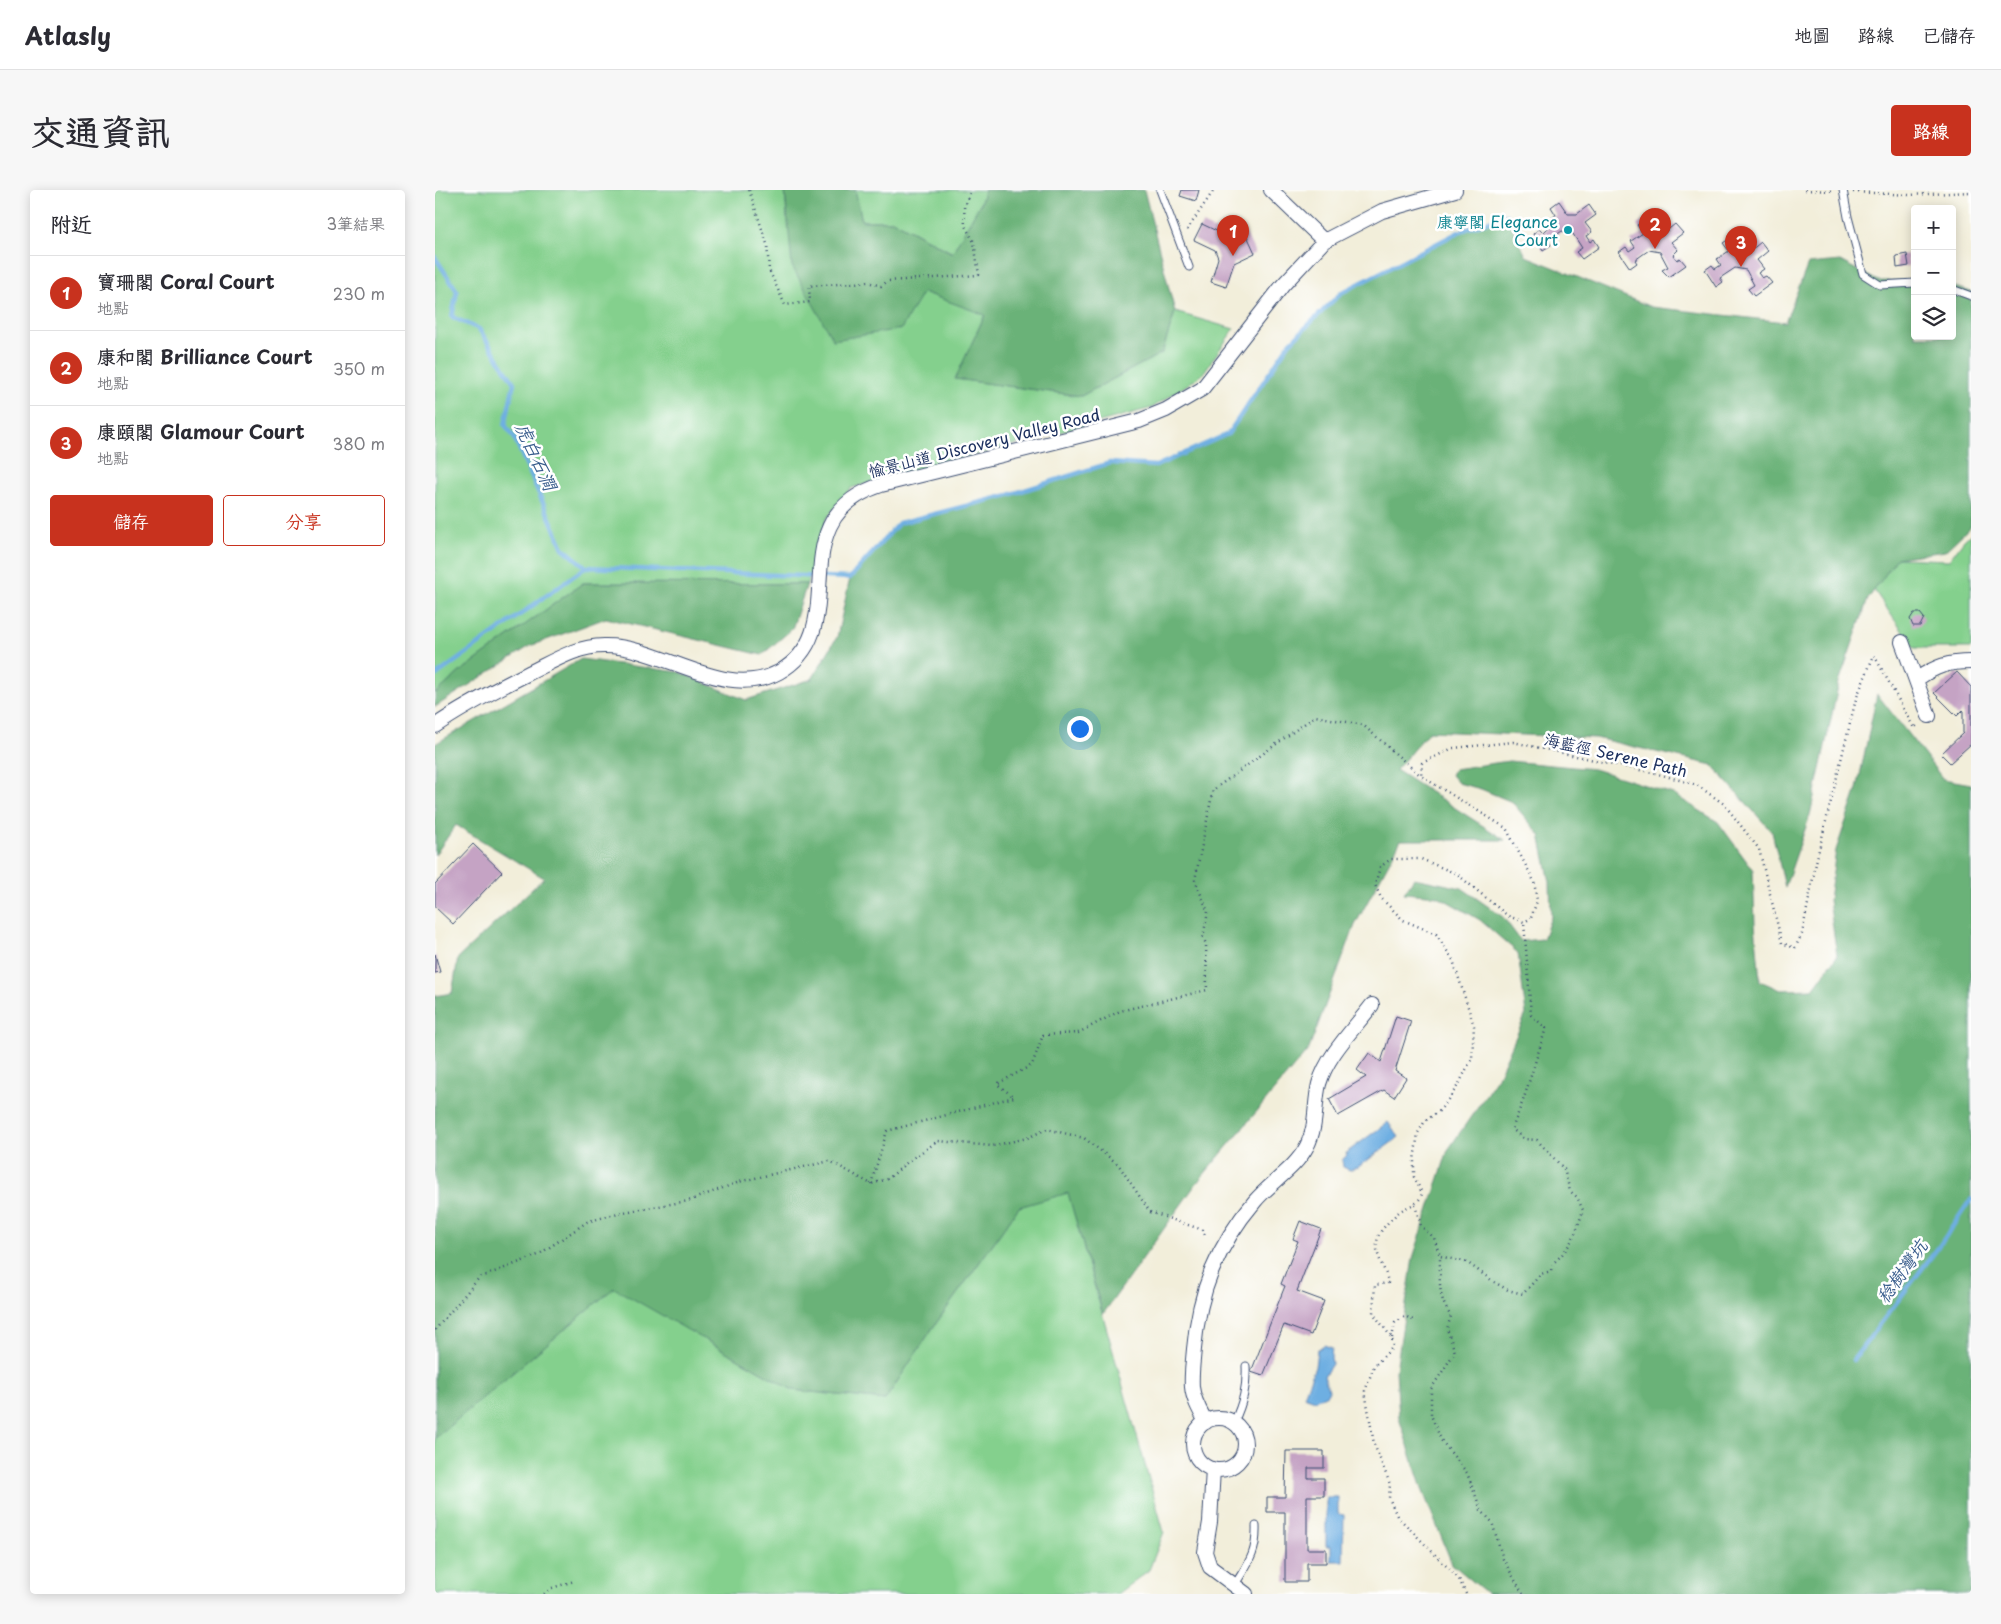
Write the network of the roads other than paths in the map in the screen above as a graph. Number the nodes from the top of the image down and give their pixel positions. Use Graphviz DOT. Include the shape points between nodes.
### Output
graph roads {
  1 [pos="1159,190"];
  2 [pos="1271,190"];
  3 [pos="1455,190"];
  4 [pos="1844,191"];
  5 [pos="1323,241"];
  6 [pos="1189,267"];
  7 [pos="1911,283"];
  8 [pos="1956,290"];
  9 [pos="1971,296"];
  10 [pos="1902,642"];
  11 [pos="1971,662"];
  12 [pos="1917,679"];
  13 [pos="1929,716"];
  14 [pos="435,726"];
  15 [pos="1372,1005"];
  16 [pos="1246,1366"];
  17 [pos="1206,1422"];
  18 [pos="1234,1422"];
  19 [pos="1213,1469"];
  20 [pos="1256,1526"];
  21 [pos="1234,1586"];
  22 [pos="1247,1594"];
  1 -- 6 [label="lane"];
  2 -- 5 [label="street"];
  3 -- 5 [label="street, 愉景山道 Discovery Valley Road" via="1382,211"];
  4 -- 7 [label="lane" via="1863,274 1880,285"];
  5 -- 14 [label="street, 愉景山道 Discovery Valley Road" via="1283,285 1202,389 1165,410 1139,421 881,485 847,502 835,516 824,538 813,632 803,650 778,672 760,680 729,680 623,647 594,647 564,656 465,706"];
  8 -- 9 [label="lane"];
  10 -- 12 [label="street"];
  11 -- 12 [label="street" via="1951,662 1933,668"];
  12 -- 13 [label="street"];
  15 -- 17 [label="street" via="1331,1058 1320,1082 1313,1130 1307,1147 1293,1166 1255,1200 1223,1244 1207,1280 1197,1318 1192,1388"];
  16 -- 18 [label="lane" via="1243,1404"];
  17 -- 18 [label="street" via="1220,1418"];
  17 -- 19 [label="street" via="1195,1435 1194,1452 1205,1466"];
  18 -- 19 [label="street" via="1246,1443 1241,1458 1229,1468"];
  19 -- 21 [label="street" via="1205,1552 1210,1567"];
  20 -- 21 [label="lane" via="1257,1544"];
  21 -- 22 [label="street"];
}
